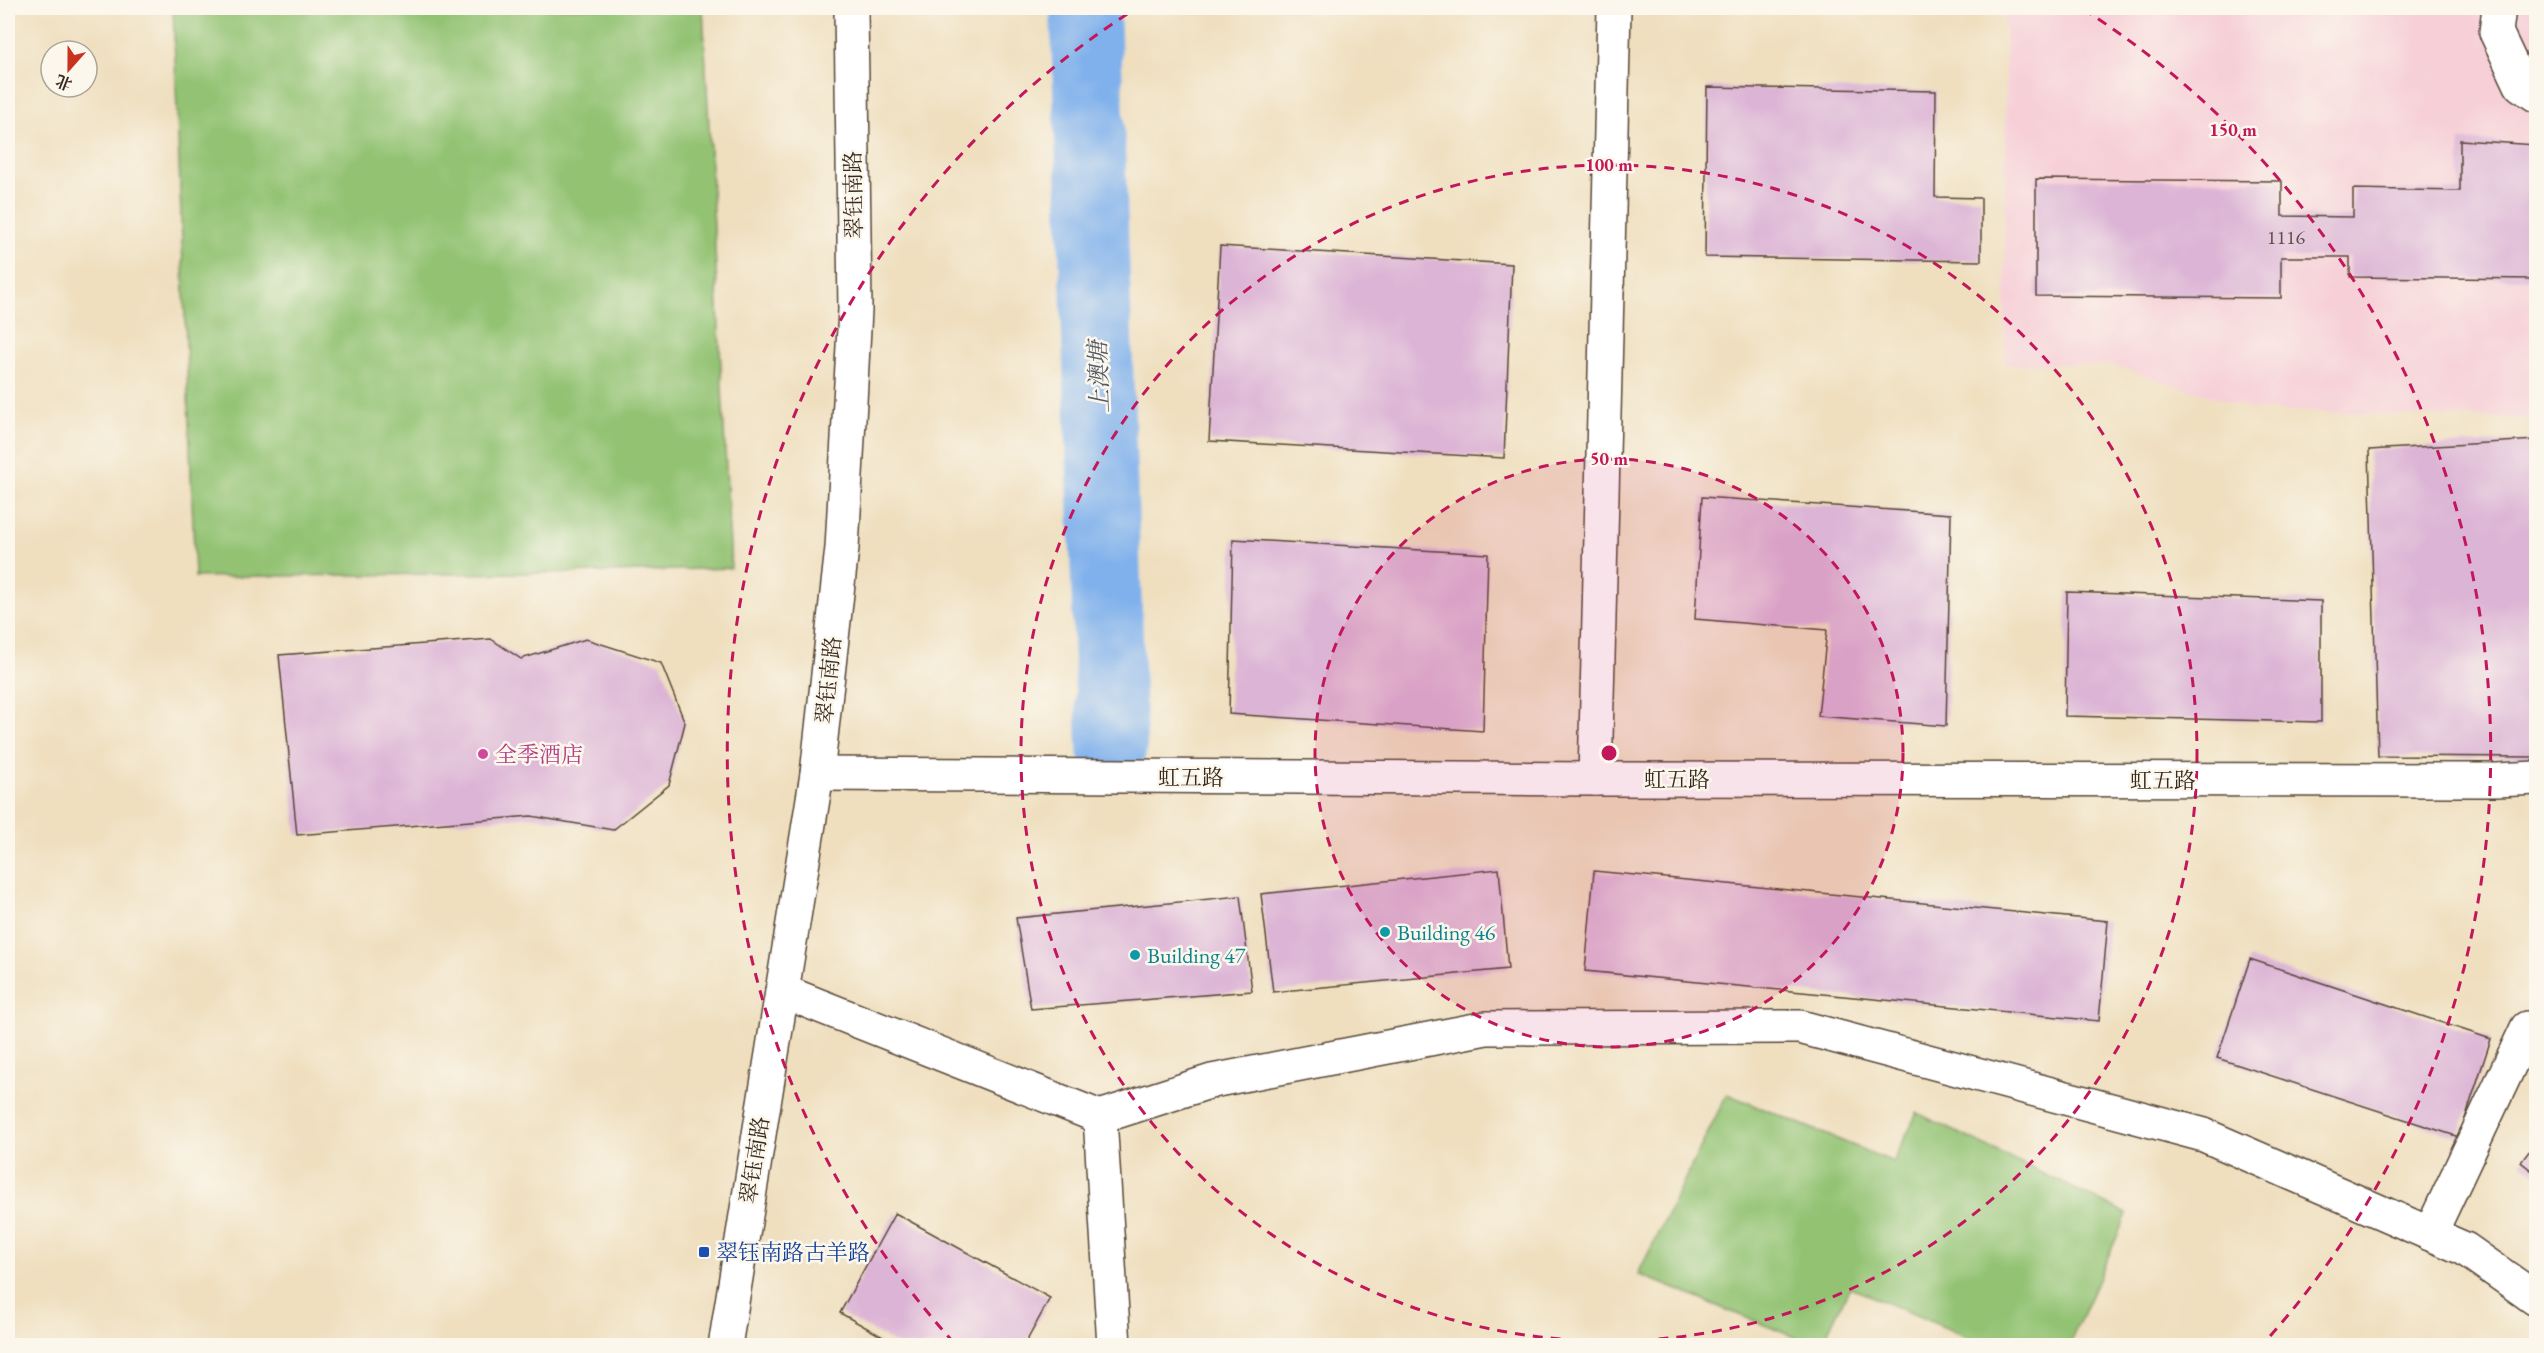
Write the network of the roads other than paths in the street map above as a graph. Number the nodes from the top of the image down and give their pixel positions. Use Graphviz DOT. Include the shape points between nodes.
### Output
graph roads {
  1 [pos="851,8"];
  2 [pos="1614,8"];
  3 [pos="2499,8"];
  4 [pos="2536,95"];
  5 [pos="817,774"];
  6 [pos="2536,778"];
  7 [pos="1596,779"];
  8 [pos="782,991"];
  9 [pos="2536,1031"];
  10 [pos="1100,1117"];
  11 [pos="2430,1234"];
  12 [pos="2536,1299"];
  13 [pos="725,1346"];
  14 [pos="1114,1346"];
  1 -- 5 [label="street, 翠钰南路" via="855,310 843,548"];
  2 -- 7 [label="street"];
  3 -- 4 [label="street" via="2496,32 2521,86"];
  5 -- 7 [label="street, 虹五路"];
  5 -- 8 [label="street, 翠钰南路"];
  6 -- 7 [label="street, 虹五路"];
  8 -- 10 [label="street"];
  8 -- 13 [label="street, 翠钰南路"];
  9 -- 11 [label="street" via="2527,1028"];
  10 -- 11 [label="street" via="1212,1081 1486,1028 1800,1027 2204,1135"];
  10 -- 14 [label="street"];
  11 -- 12 [label="street" via="2465,1249"];
}
